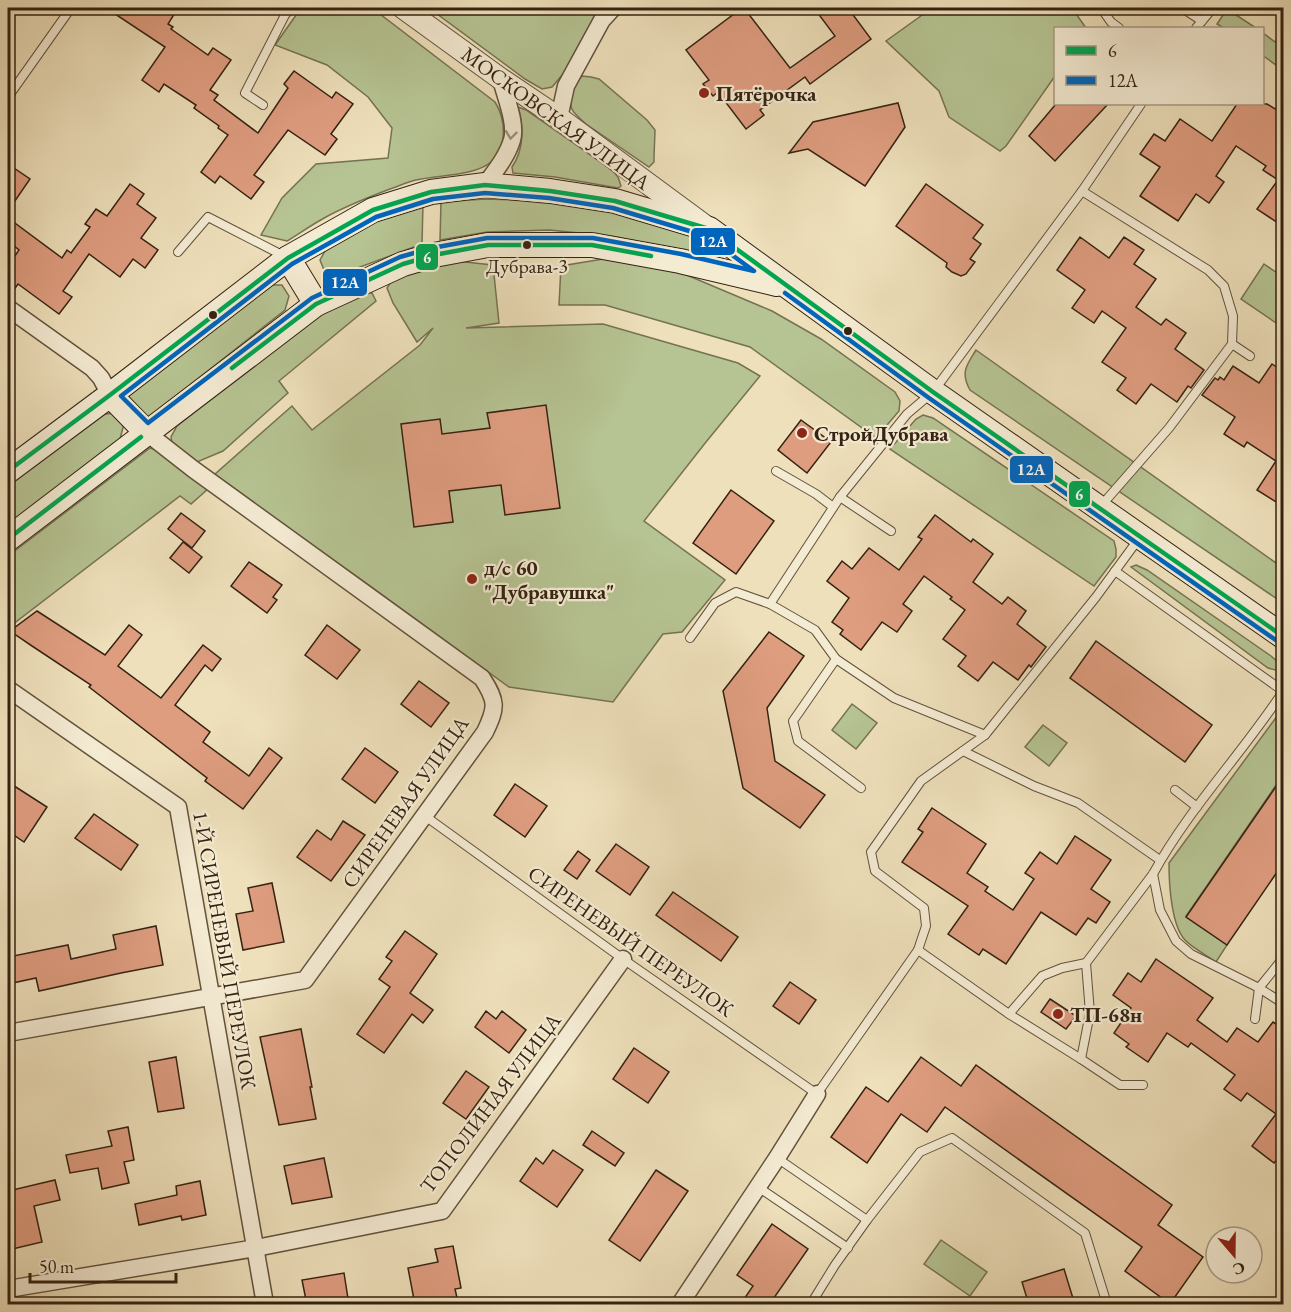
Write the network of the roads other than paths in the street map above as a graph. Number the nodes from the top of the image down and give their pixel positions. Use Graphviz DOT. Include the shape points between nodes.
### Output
graph roads {
  1 [pos="71,8"];
  2 [pos="291,8"];
  3 [pos="403,8"];
  4 [pos="613,8"];
  5 [pos="1101,8"];
  6 [pos="1182,8"];
  7 [pos="1213,8"];
  8 [pos="1202,21"];
  9 [pos="1118,27"];
  10 [pos="1197,27"];
  11 [pos="501,79"];
  12 [pos="8,97"];
  13 [pos="263,105"];
  14 [pos="1140,105"];
  15 [pos="559,118"];
  16 [pos="484,185"];
  17 [pos="1082,191"];
  18 [pos="709,229"];
  19 [pos="178,252"];
  20 [pos="288,258"];
  21 [pos="790,287"];
  22 [pos="316,304"];
  23 [pos="8,308"];
  24 [pos="1232,344"];
  25 [pos="1250,356"];
  26 [pos="933,392"];
  27 [pos="110,395"];
  28 [pos="147,433"];
  29 [pos="8,471"];
  30 [pos="776,471"];
  31 [pos="840,497"];
  32 [pos="833,507"];
  33 [pos="1099,507"];
  34 [pos="891,531"];
  35 [pos="1140,537"];
  36 [pos="8,539"];
  37 [pos="1115,571"];
  38 [pos="770,604"];
  39 [pos="1284,637"];
  40 [pos="690,638"];
  41 [pos="836,659"];
  42 [pos="8,689"];
  43 [pos="1283,691"];
  44 [pos="985,735"];
  45 [pos="963,751"];
  46 [pos="861,788"];
  47 [pos="1175,790"];
  48 [pos="1197,807"];
  49 [pos="425,816"];
  50 [pos="1160,860"];
  51 [pos="1153,874"];
  52 [pos="918,950"];
  53 [pos="1284,957"];
  54 [pos="623,959"];
  55 [pos="1086,963"];
  56 [pos="1259,988"];
  57 [pos="211,997"];
  58 [pos="1284,1004"];
  59 [pos="1009,1014"];
  60 [pos="1255,1019"];
  61 [pos="8,1033"];
  62 [pos="1081,1059"];
  63 [pos="1143,1085"];
  64 [pos="817,1094"];
  65 [pos="777,1158"];
  66 [pos="758,1187"];
  67 [pos="867,1220"];
  68 [pos="256,1248"];
  69 [pos="848,1248"];
  70 [pos="8,1289"];
  71 [pos="265,1305"];
  72 [pos="680,1305"];
  73 [pos="817,1305"];
  74 [pos="1107,1305"];
  1 -- 12 [label="lane"];
  2 -- 13 [label="lane" via="245,93"];
  3 -- 11 [label="street, МОСКОВСКАЯ УЛИЦА"];
  4 -- 15 [label="street" via="602,20 566,86"];
  5 -- 9 [label="lane"];
  6 -- 8 [label="lane"];
  7 -- 8 [label="lane"];
  8 -- 10 [label="lane"];
  11 -- 15 [label="street, МОСКОВСКАЯ УЛИЦА"];
  11 -- 16 [label="street, one-way" via="513,122 513,138 504,160"];
  14 -- 17 [label="lane"];
  15 -- 18 [label="street, МОСКОВСКАЯ УЛИЦА"];
  16 -- 18 [label="main road" via="615,201"];
  16 -- 20 [label="main road" via="431,192 373,210"];
  17 -- 24 [label="lane" via="1208,270 1224,286 1233,316"];
  17 -- 26 [label="lane"];
  18 -- 21 [label="main road"];
  19 -- 20 [label="lane" via="208,217"];
  20 -- 22 [label="main road"];
  20 -- 27 [label="main road"];
  21 -- 22 [label="main road" via="592,245 488,245 403,264"];
  21 -- 26 [label="main road"];
  22 -- 28 [label="main road"];
  23 -- 27 [label="street" via="92,368"];
  24 -- 25 [label="lane"];
  24 -- 33 [label="lane" via="1169,428"];
  26 -- 31 [label="lane" via="907,414"];
  26 -- 33 [label="main road"];
  27 -- 28 [label="main road"];
  27 -- 29 [label="main road"];
  28 -- 36 [label="main road"];
  28 -- 49 [label="street, СИРЕНЕВАЯ УЛИЦА" via="482,678 492,692 494,712 485,732"];
  30 -- 32 [label="lane"];
  31 -- 32 [label="lane"];
  31 -- 34 [label="lane"];
  32 -- 38 [label="lane"];
  33 -- 35 [label="main road"];
  35 -- 37 [label="lane"];
  35 -- 39 [label="main road"];
  37 -- 43 [label="lane"];
  37 -- 44 [label="lane"];
  38 -- 40 [label="lane" via="736,592 715,603"];
  38 -- 41 [label="lane" via="815,630"];
  41 -- 44 [label="lane" via="894,698"];
  41 -- 46 [label="lane" via="793,721 798,741"];
  42 -- 57 [label="street, 1-Й СИРЕНЕВЫЙ ПЕРЕУЛОК" via="178,807"];
  43 -- 48 [label="lane"];
  44 -- 45 [label="lane"];
  45 -- 50 [label="lane" via="1034,786 1078,802"];
  45 -- 52 [label="lane" via="921,781 871,852 875,871 924,908 926,926"];
  47 -- 48 [label="lane"];
  48 -- 50 [label="lane"];
  49 -- 54 [label="lane, СИРЕНЕВЫЙ ПЕРЕУЛОК"];
  49 -- 57 [label="street, СИРЕНЕВАЯ УЛИЦА" via="305,980"];
  50 -- 51 [label="lane"];
  51 -- 55 [label="lane"];
  51 -- 56 [label="lane" via="1160,910 1176,941 1191,954"];
  52 -- 59 [label="lane"];
  52 -- 64 [label="lane"];
  53 -- 56 [label="lane"];
  54 -- 64 [label="lane, СИРЕНЕВЫЙ ПЕРЕУЛОК"];
  54 -- 68 [label="street, ТОПОЛИНАЯ УЛИЦА" via="442,1211"];
  55 -- 59 [label="lane" via="1042,976"];
  55 -- 62 [label="lane" via="1090,1013"];
  56 -- 58 [label="lane"];
  56 -- 60 [label="lane"];
  57 -- 61 [label="street, СИРЕНЕВАЯ УЛИЦА"];
  57 -- 68 [label="street, 1-Й СИРЕНЕВЫЙ ПЕРЕУЛОК"];
  59 -- 62 [label="lane"];
  62 -- 63 [label="lane" via="1120,1085"];
  64 -- 65 [label="street"];
  65 -- 66 [label="street"];
  65 -- 67 [label="lane"];
  66 -- 69 [label="lane"];
  66 -- 72 [label="street"];
  67 -- 69 [label="lane"];
  67 -- 74 [label="lane" via="920,1152 952,1138 1085,1233"];
  68 -- 70 [label="street, ТОПОЛИНАЯ УЛИЦА"];
  68 -- 71 [label="street, 1-Й СИРЕНЕВЫЙ ПЕРЕУЛОК"];
  69 -- 73 [label="lane" via="814,1299"];
}
